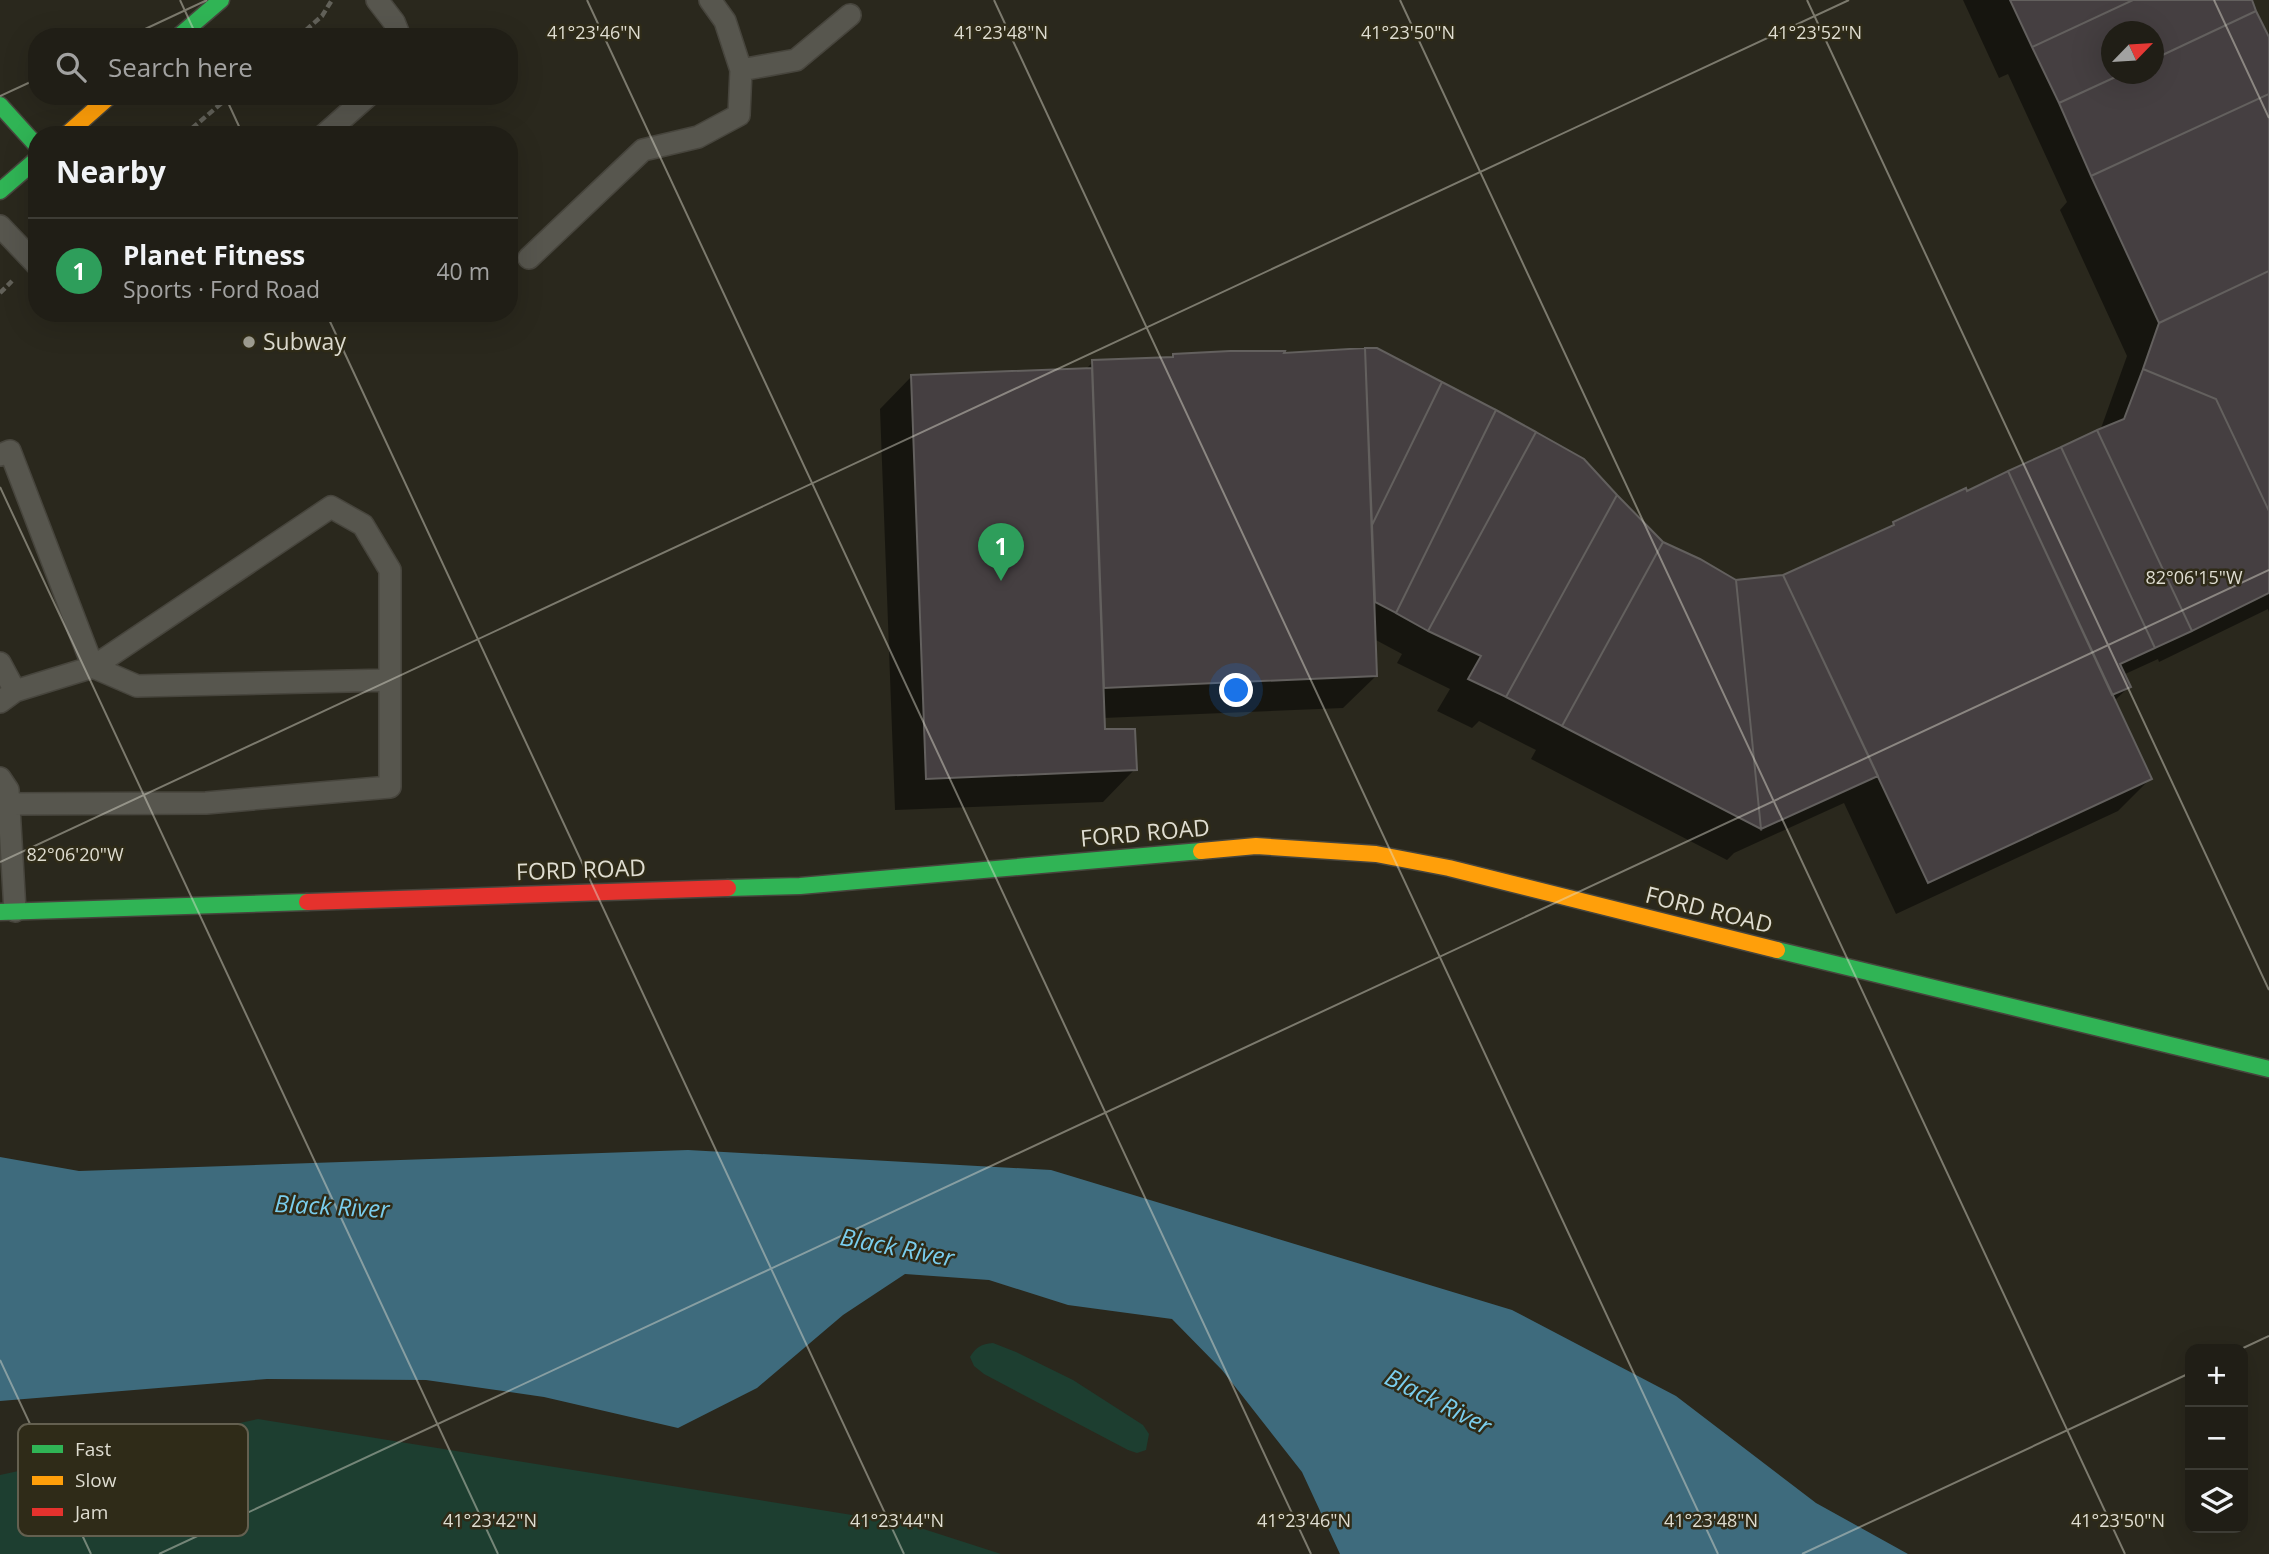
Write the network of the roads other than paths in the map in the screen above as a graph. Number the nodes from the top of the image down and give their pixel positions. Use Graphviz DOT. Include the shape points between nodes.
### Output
graph roads {
  1 [pos="221,0"];
  2 [pos="377,0"];
  3 [pos="710,0"];
  4 [pos="850,15"];
  5 [pos="188,28"];
  6 [pos="396,28"];
  7 [pos="741,69"];
  8 [pos="0,105"];
  9 [pos="100,105"];
  10 [pos="358,105"];
  11 [pos="76,126"];
  12 [pos="334,126"];
  13 [pos="28,136"];
  14 [pos="28,167"];
  15 [pos="0,191"];
  16 [pos="0,226"];
  17 [pos="28,256"];
  18 [pos="529,258"];
  19 [pos="0,455"];
  20 [pos="0,663"];
  21 [pos="93,667"];
  22 [pos="390,680"];
  23 [pos="7,697"];
  24 [pos="0,778"];
  25 [pos="9,804"];
  26 [pos="7,912"];
  27 [pos="2269,1069"];
  1 -- 5 [label="street"];
  2 -- 6 [label="lane"];
  3 -- 7 [label="lane" via="725,21"];
  4 -- 7 [label="lane" via="796,60"];
  7 -- 18 [label="lane" via="739,115 698,137 643,150"];
  8 -- 13 [label="street"];
  9 -- 11 [label="street"];
  10 -- 12 [label="lane"];
  14 -- 15 [label="street"];
  16 -- 17 [label="lane"];
  19 -- 21 [label="lane" via="10,451"];
  20 -- 23 [label="lane"];
  21 -- 22 [label="lane" via="137,686"];
  21 -- 22 [label="lane" via="331,507 363,525 390,570"];
  21 -- 23 [label="lane"];
  22 -- 25 [label="lane" via="390,787 206,803"];
  24 -- 25 [label="lane" via="8,790"];
  25 -- 26 [label="lane"];
  26 -- 27 [label="street, FORD ROAD" via="800,886 1256,846 1327,849 1449,868"];
}
